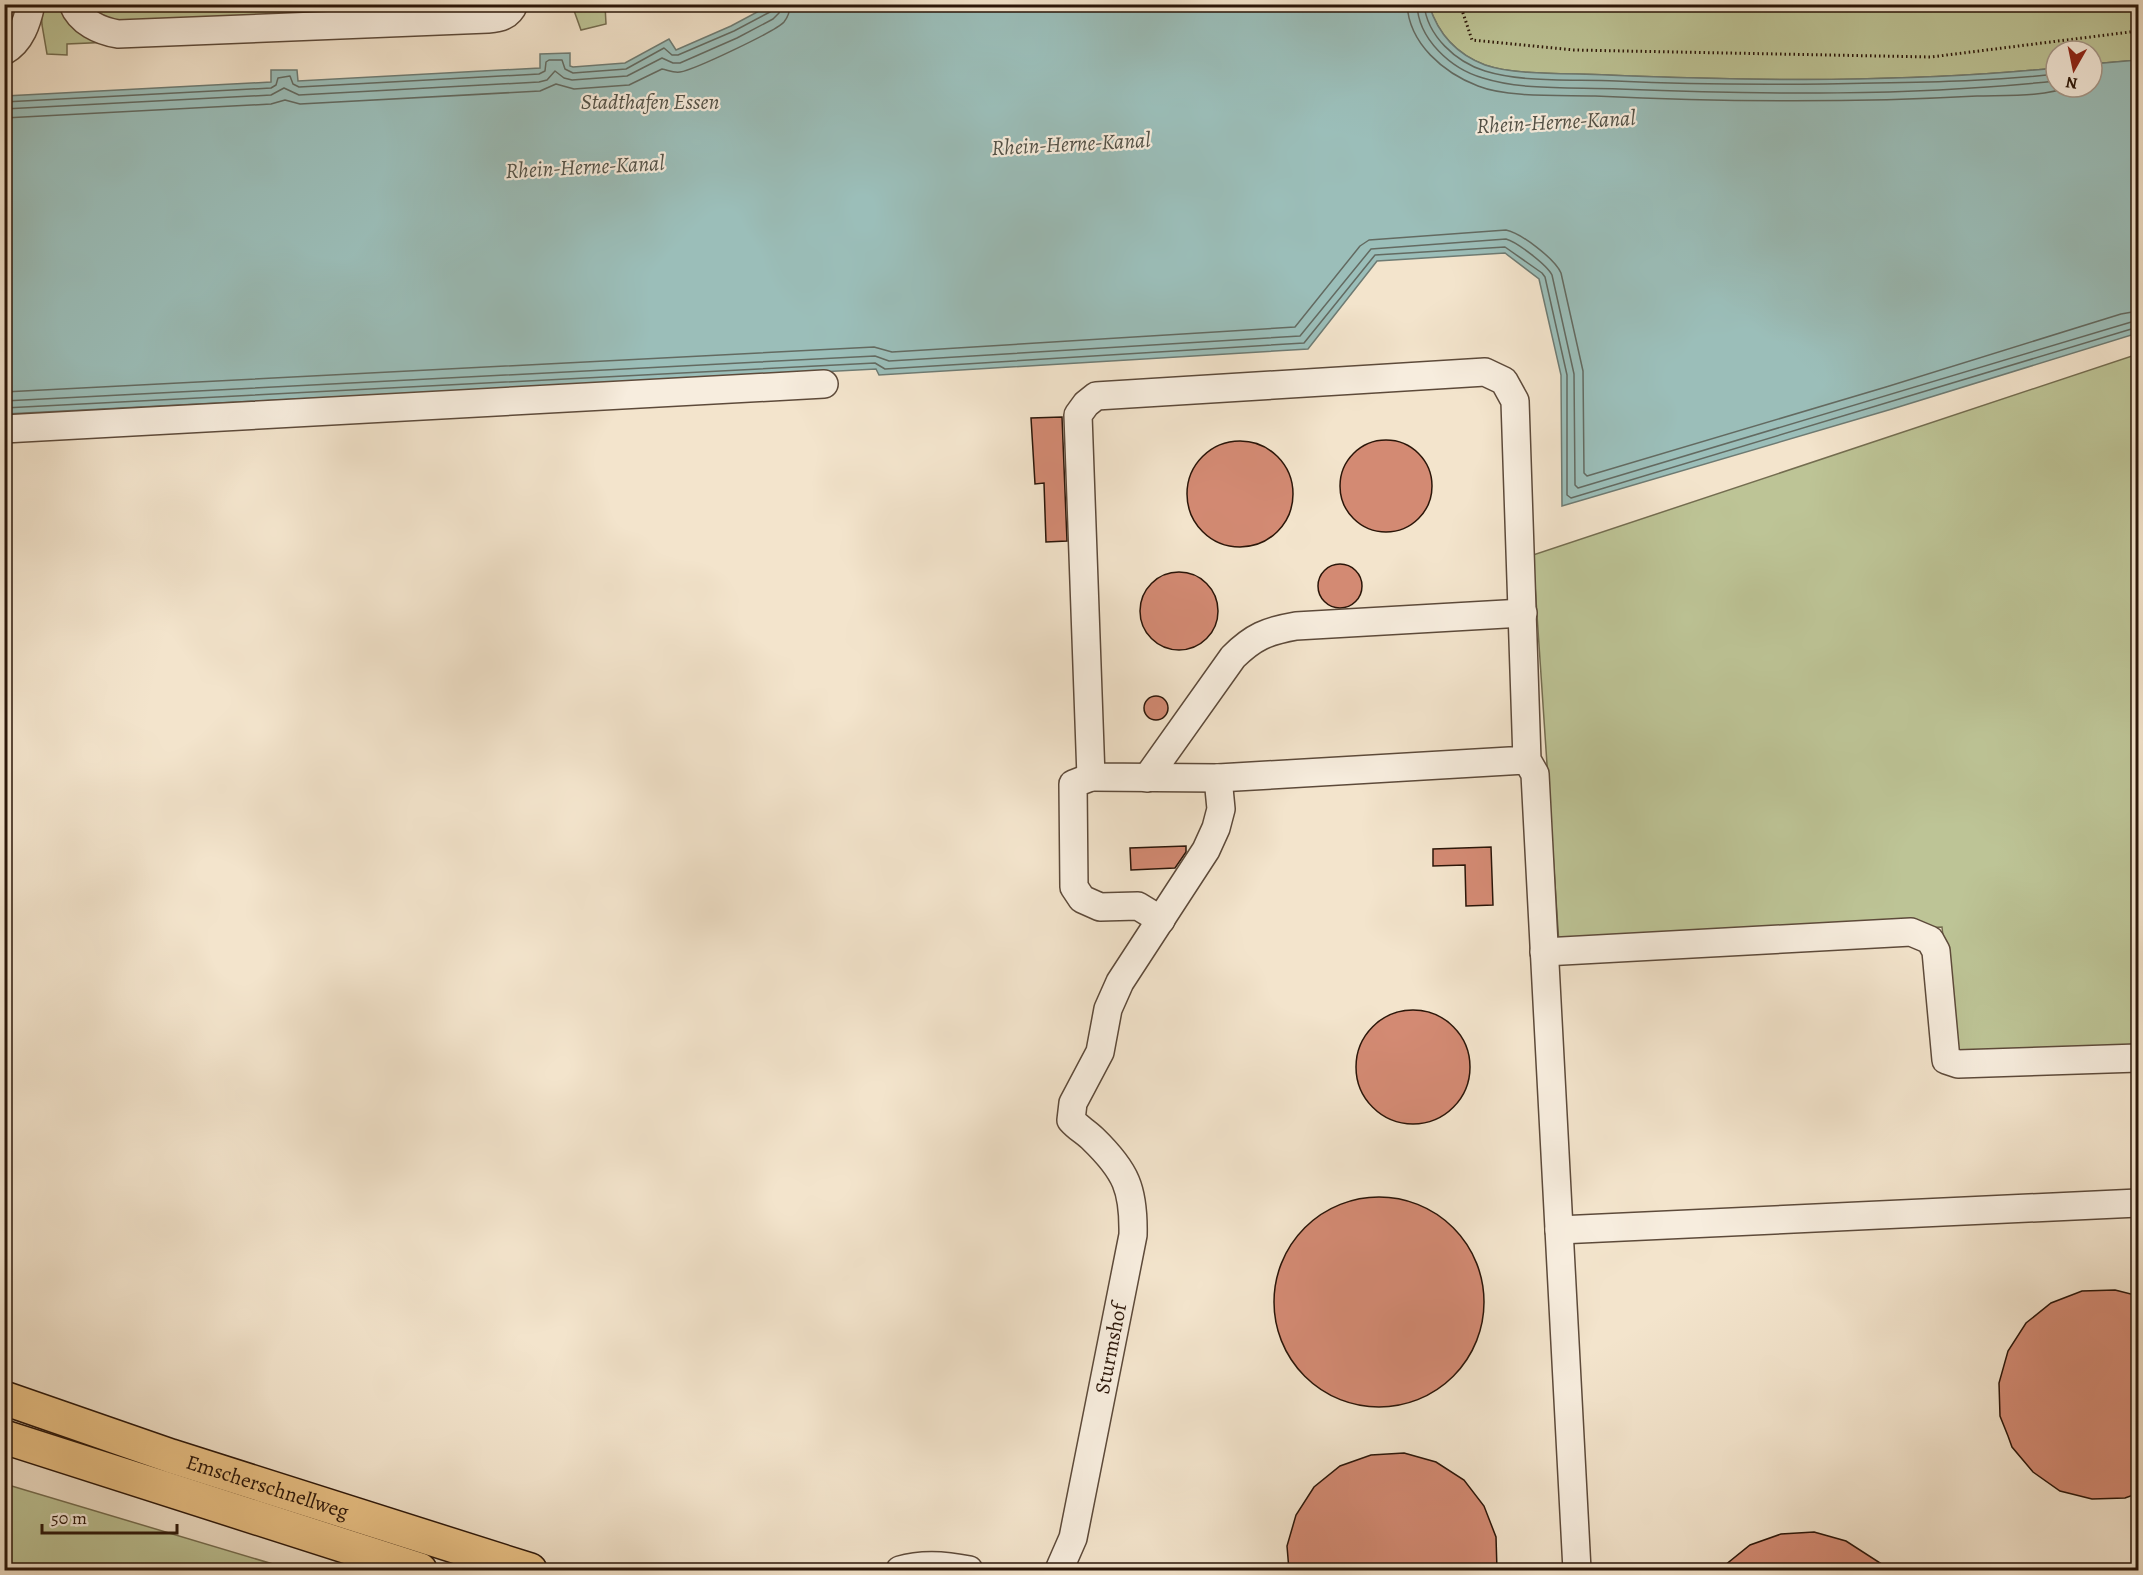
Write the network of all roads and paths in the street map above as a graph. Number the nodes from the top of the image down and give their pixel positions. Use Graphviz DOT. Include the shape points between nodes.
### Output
graph roads {
  1 [pos="31,4"];
  2 [pos="73,4"];
  3 [pos="514,4"];
  4 [pos="1460,4"];
  5 [pos="2139,32"];
  6 [pos="4,51"];
  7 [pos="824,384"];
  8 [pos="4,429"];
  9 [pos="1523,613"];
  10 [pos="1527,760"];
  11 [pos="1091,777"];
  12 [pos="1147,778"];
  13 [pos="1218,778"];
  14 [pos="1161,920"];
  15 [pos="1544,952"];
  16 [pos="2139,1058"];
  17 [pos="2139,1203"];
  18 [pos="1559,1230"];
  19 [pos="4,1398"];
  20 [pos="4,1437"];
  21 [pos="420,1570"];
  22 [pos="530,1570"];
  23 [pos="900,1570"];
  24 [pos="969,1570"];
  25 [pos="1059,1570"];
  26 [pos="1577,1570"];
  1 -- 6 [label="street" via="21,34"];
  2 -- 3 [label="street" via="81,18 118,34 488,19 506,15"];
  4 -- 5 [label="path" via="1472,40 1574,50 1931,57"];
  7 -- 8 [label="street"];
  9 -- 10 [label="street"];
  9 -- 11 [label="street" via="1515,401 1504,381 1485,372 1096,396 1078,415"];
  9 -- 12 [label="street" via="1271,630 1233,657"];
  10 -- 13 [label="street"];
  10 -- 15 [label="street" via="1535,774"];
  11 -- 12 [label="street"];
  11 -- 14 [label="street" via="1073,784 1074,887 1082,899 1100,907 1138,906"];
  12 -- 13 [label="street"];
  13 -- 14 [label="street" via="1221,809 1216,828"];
  14 -- 25 [label="street, Sturmshof" via="1120,982 1108,1009 1100,1052 1073,1103 1071,1120 1118,1165 1126,1181 1133,1235 1073,1538"];
  15 -- 16 [label="street" via="1911,932 1930,940 1936,951 1946,1060 1958,1064"];
  15 -- 18 [label="street"];
  17 -- 18 [label="street"];
  18 -- 26 [label="street"];
  19 -- 22 [label="highway, Emscherschnellweg" via="171,1456"];
  20 -- 21 [label="highway, Emscherschnellweg"];
  23 -- 24 [label="street" via="930,1565"];
}
